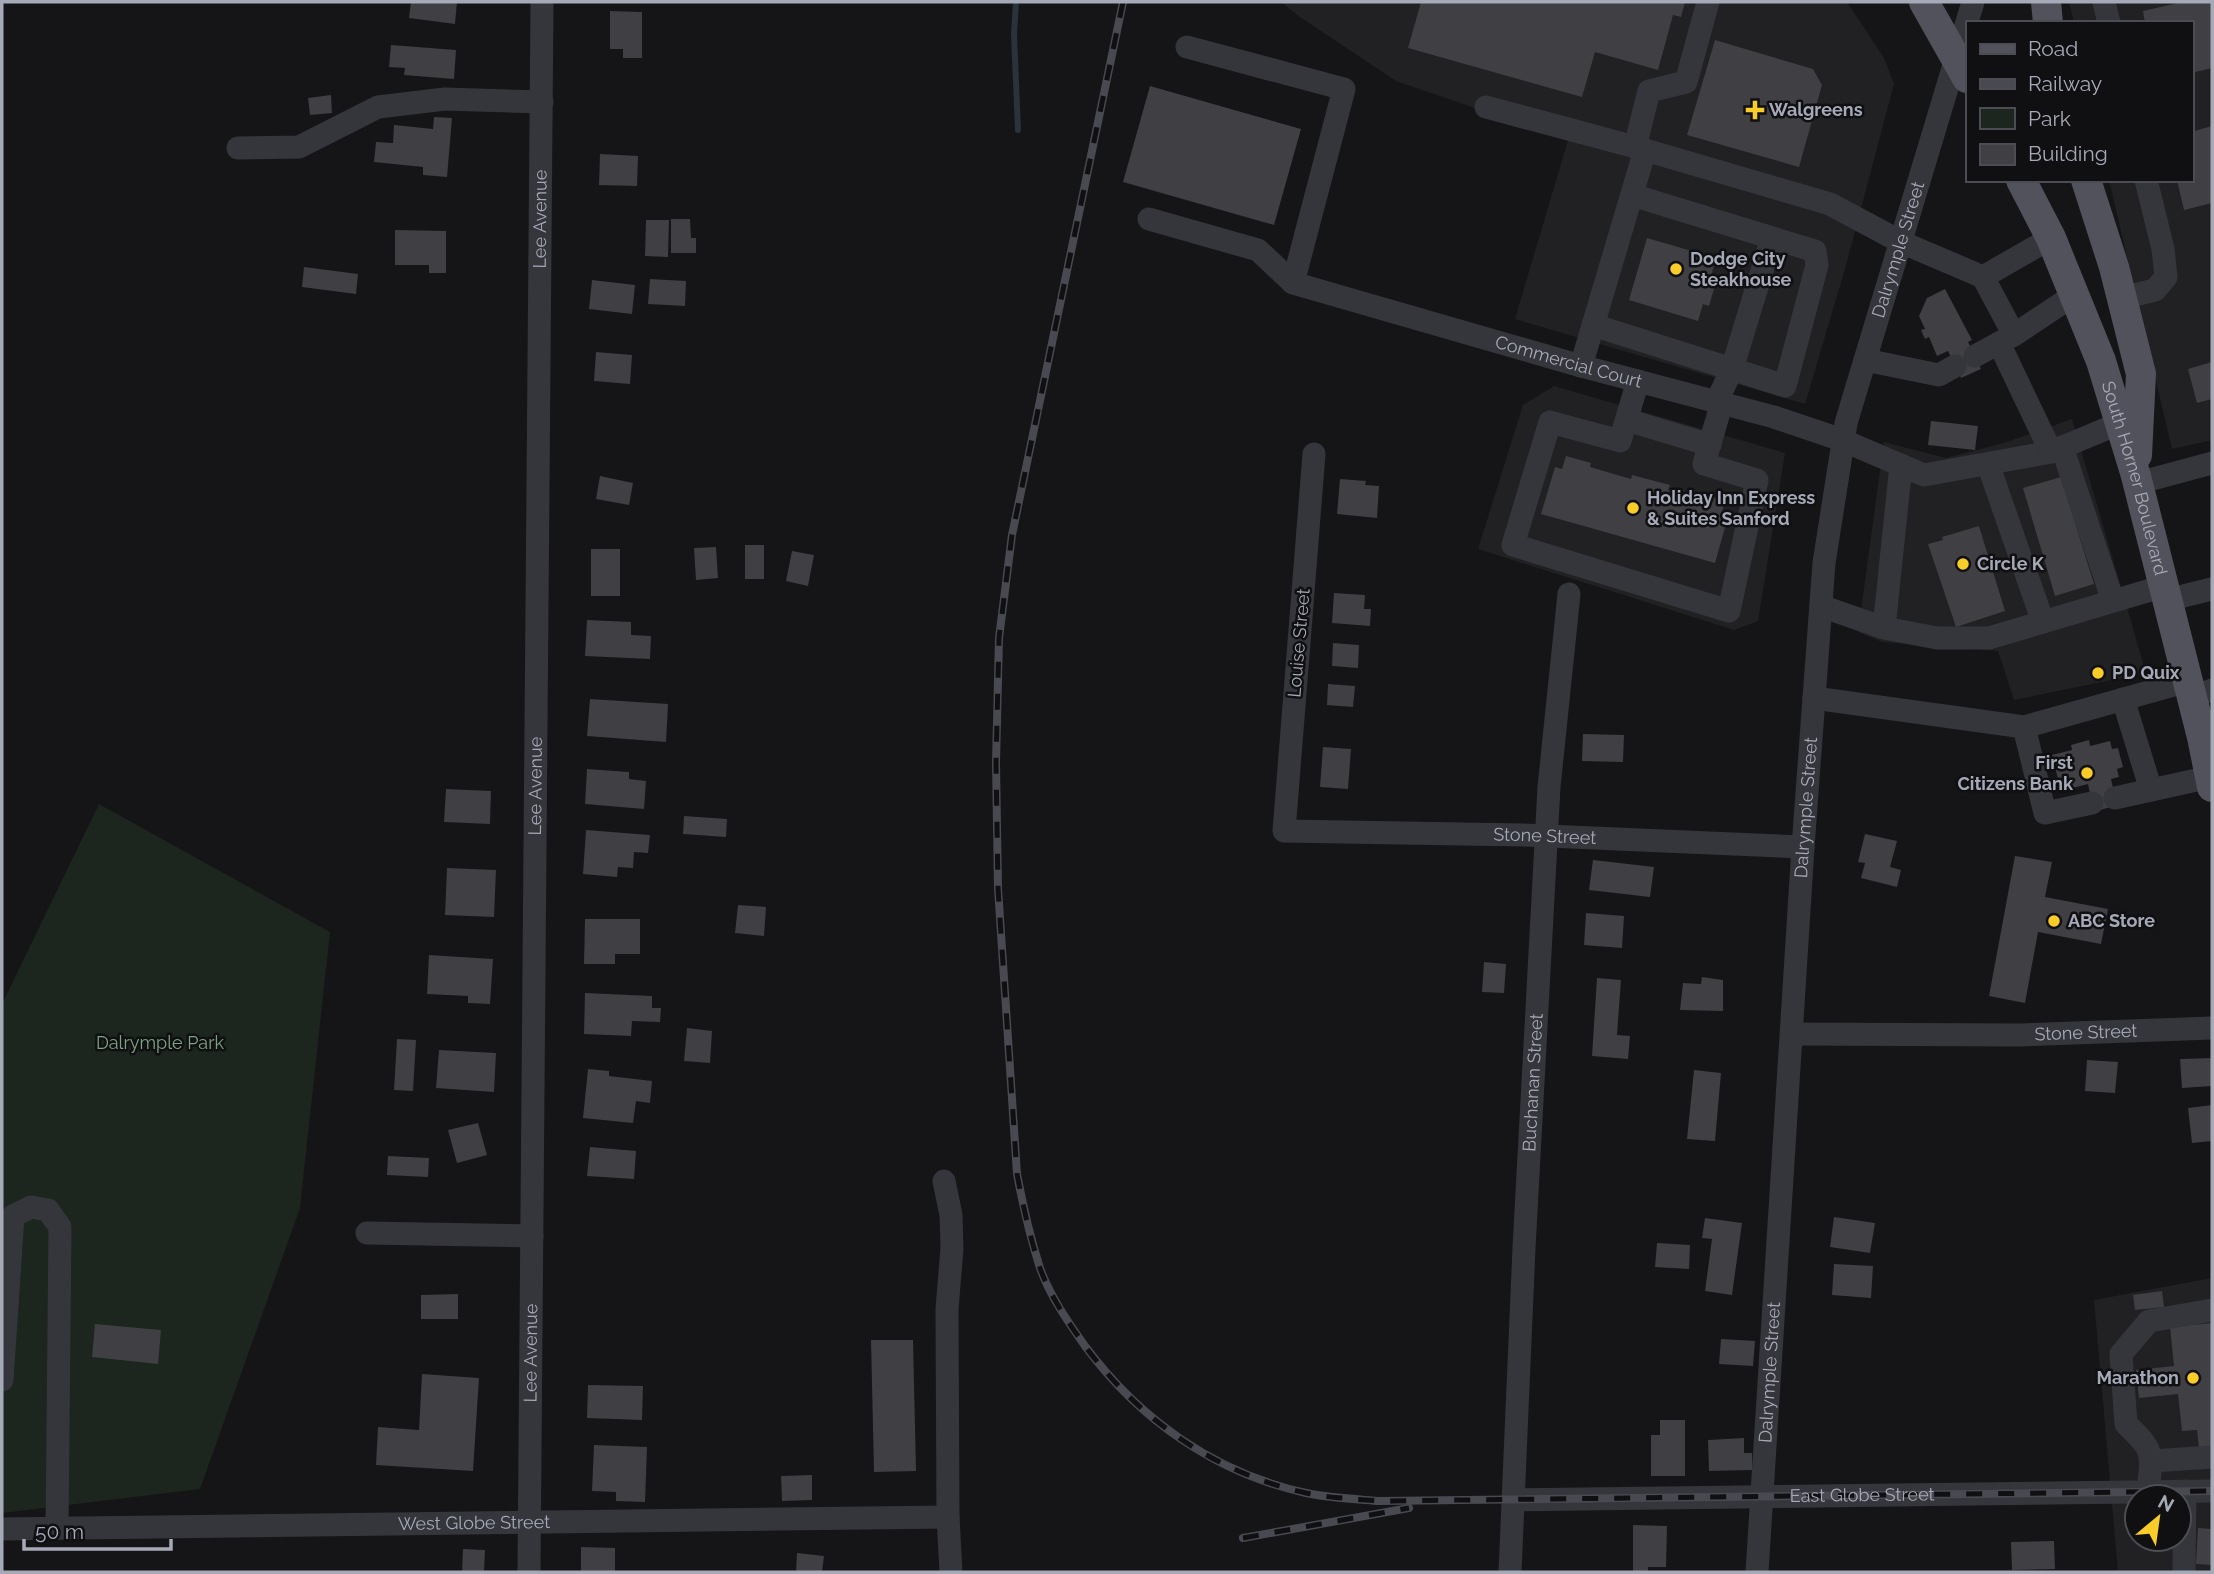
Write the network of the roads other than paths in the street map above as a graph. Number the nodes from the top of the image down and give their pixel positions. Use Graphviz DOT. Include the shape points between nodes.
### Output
graph roads {
  1 [pos="542,2"];
  2 [pos="1708,2"];
  3 [pos="1924,2"];
  4 [pos="1973,2"];
  5 [pos="2046,2"];
  6 [pos="2105,2"];
  7 [pos="1970,21"];
  8 [pos="2048,21"];
  9 [pos="2109,21"];
  10 [pos="1966,44"];
  11 [pos="1187,47"];
  12 [pos="1962,68"];
  13 [pos="542,102"];
  14 [pos="1486,107"];
  15 [pos="238,148"];
  16 [pos="1640,149"];
  17 [pos="2022,182"];
  18 [pos="2087,182"];
  19 [pos="2146,182"];
  20 [pos="1632,195"];
  21 [pos="1149,219"];
  22 [pos="1772,238"];
  23 [pos="2050,238"];
  24 [pos="1901,242"];
  25 [pos="1983,276"];
  26 [pos="1293,283"];
  27 [pos="2074,295"];
  28 [pos="2122,298"];
  29 [pos="1593,326"];
  30 [pos="2006,339"];
  31 [pos="1865,360"];
  32 [pos="1581,366"];
  33 [pos="1732,369"];
  34 [pos="1638,381"];
  35 [pos="1785,386"];
  36 [pos="1720,402"];
  37 [pos="1774,417"];
  38 [pos="1626,420"];
  39 [pos="2120,423"];
  40 [pos="1842,440"];
  41 [pos="1710,446"];
  42 [pos="2056,449"];
  43 [pos="1314,454"];
  44 [pos="2212,463"];
  45 [pos="1988,464"];
  46 [pos="1901,465"];
  47 [pos="2137,480"];
  48 [pos="2212,589"];
  49 [pos="2166,593"];
  50 [pos="1569,594"];
  51 [pos="2113,601"];
  52 [pos="1821,606"];
  53 [pos="2043,622"];
  54 [pos="1884,628"];
  55 [pos="2197,689"];
  56 [pos="1814,698"];
  57 [pos="2123,699"];
  58 [pos="2024,727"];
  59 [pos="2211,782"];
  60 [pos="2151,790"];
  61 [pos="2115,798"];
  62 [pos="2092,803"];
  63 [pos="1284,831"];
  64 [pos="1546,837"];
  65 [pos="1803,847"];
  66 [pos="2212,1028"];
  67 [pos="1792,1034"];
  68 [pos="944,1181"];
  69 [pos="367,1233"];
  70 [pos="532,1236"];
  71 [pos="2212,1310"];
  72 [pos="2,1380"];
  73 [pos="2212,1457"];
  74 [pos="2151,1461"];
  75 [pos="2149,1483"];
  76 [pos="2193,1491"];
  77 [pos="2212,1491"];
  78 [pos="2123,1492"];
  79 [pos="1762,1497"];
  80 [pos="1513,1500"];
  81 [pos="948,1517"];
  82 [pos="530,1523"];
  83 [pos="57,1527"];
  84 [pos="2,1529"];
  85 [pos="2184,1553"];
  86 [pos="528,1572"];
  87 [pos="951,1572"];
  88 [pos="1510,1572"];
  89 [pos="1757,1572"];
  90 [pos="2184,1572"];
  1 -- 13 [label="street, Lee Avenue"];
  2 -- 16 [label="street" via="1686,82 1649,92"];
  3 -- 12 [label="main road"];
  4 -- 7 [label="street, Dalrymple Street"];
  5 -- 8 [label="main road"];
  6 -- 9 [label="street"];
  10 -- 12 [label="street, Dalrymple Street"];
  11 -- 26 [label="street" via="1344,89"];
  12 -- 24 [label="street, Dalrymple Street"];
  13 -- 15 [label="street" via="445,99 378,107 299,147"];
  13 -- 70 [label="street, Lee Avenue"];
  14 -- 16 [label="street"];
  16 -- 20 [label="street"];
  16 -- 24 [label="street" via="1830,204"];
  17 -- 23 [label="main road, South Horner Boulevard"];
  18 -- 28 [label="main road"];
  19 -- 28 [label="street" via="2166,276 2155,290"];
  20 -- 22 [label="street"];
  20 -- 29 [label="street"];
  21 -- 26 [label="street" via="1258,250"];
  22 -- 33 [label="street"];
  22 -- 35 [label="street" via="1815,251 1817,258"];
  23 -- 25 [label="street"];
  23 -- 27 [label="main road, South Horner Boulevard"];
  24 -- 25 [label="street"];
  24 -- 31 [label="street, Dalrymple Street"];
  25 -- 30 [label="street"];
  26 -- 32 [label="street, Commercial Court"];
  27 -- 30 [label="street"];
  27 -- 39 [label="main road, South Horner Boulevard"];
  28 -- 47 [label="main road" via="2141,374"];
  29 -- 32 [label="street"];
  29 -- 33 [label="street"];
  30 -- 31 [label="street" via="1939,375"];
  30 -- 42 [label="street"];
  31 -- 40 [label="street, Dalrymple Street"];
  32 -- 34 [label="street, Commercial Court"];
  33 -- 35 [label="street"];
  33 -- 36 [label="street"];
  34 -- 36 [label="street, Commercial Court"];
  34 -- 38 [label="street"];
  35 -- 37 [label="street"];
  36 -- 37 [label="street, Commercial Court"];
  36 -- 41 [label="street"];
  37 -- 40 [label="street, Commercial Court"];
  38 -- 41 [label="street"];
  38 -- 41 [label="street" via="1620,441 1550,422 1513,545 1729,611 1757,480 1704,464"];
  39 -- 42 [label="street, Commercial Court"];
  39 -- 47 [label="main road, South Horner Boulevard"];
  40 -- 46 [label="street, Commercial Court"];
  40 -- 52 [label="street, Dalrymple Street"];
  42 -- 45 [label="street, Commercial Court"];
  42 -- 51 [label="street"];
  43 -- 63 [label="street, Louise Street"];
  44 -- 47 [label="street"];
  45 -- 46 [label="street, Commercial Court" via="1924,475"];
  45 -- 53 [label="street"];
  46 -- 54 [label="street"];
  47 -- 49 [label="main road, South Horner Boulevard"];
  48 -- 49 [label="street"];
  49 -- 51 [label="street"];
  49 -- 55 [label="main road, South Horner Boulevard"];
  50 -- 64 [label="street, Buchanan Street"];
  51 -- 53 [label="street"];
  52 -- 54 [label="street"];
  52 -- 56 [label="street, Dalrymple Street"];
  53 -- 54 [label="street" via="1989,638 1937,638"];
  55 -- 57 [label="street"];
  55 -- 59 [label="main road, South Horner Boulevard"];
  56 -- 58 [label="street"];
  56 -- 65 [label="street, Dalrymple Street"];
  57 -- 58 [label="street"];
  57 -- 60 [label="street"];
  58 -- 62 [label="street" via="2045,813"];
  59 -- 60 [label="street"];
  60 -- 61 [label="street"];
  63 -- 64 [label="street, Stone Street"];
  64 -- 65 [label="street, Stone Street"];
  64 -- 80 [label="street, Buchanan Street"];
  65 -- 67 [label="street, Dalrymple Street"];
  66 -- 67 [label="street, Stone Street" via="2020,1035"];
  67 -- 79 [label="street, Dalrymple Street"];
  68 -- 81 [label="street" via="952,1248 947,1309"];
  69 -- 70 [label="street"];
  70 -- 82 [label="street, Lee Avenue"];
  71 -- 74 [label="street" via="2149,1321 2121,1354 2126,1424 2147,1443"];
  72 -- 83 [label="street" via="13,1216 31,1207 48,1210 60,1227"];
  73 -- 74 [label="street"];
  74 -- 75 [label="street"];
  76 -- 77 [label="street, East Globe Street"];
  78 -- 79 [label="street, East Globe Street"];
  79 -- 80 [label="street, East Globe Street"];
  79 -- 89 [label="street, Dalrymple Street"];
  80 -- 88 [label="street, Buchanan Street"];
  81 -- 82 [label="street, West Globe Street"];
  81 -- 87 [label="street"];
  82 -- 83 [label="street, West Globe Street"];
  82 -- 86 [label="street, Lee Avenue"];
  83 -- 84 [label="street, West Globe Street"];
  85 -- 90 [label="street"];
}
